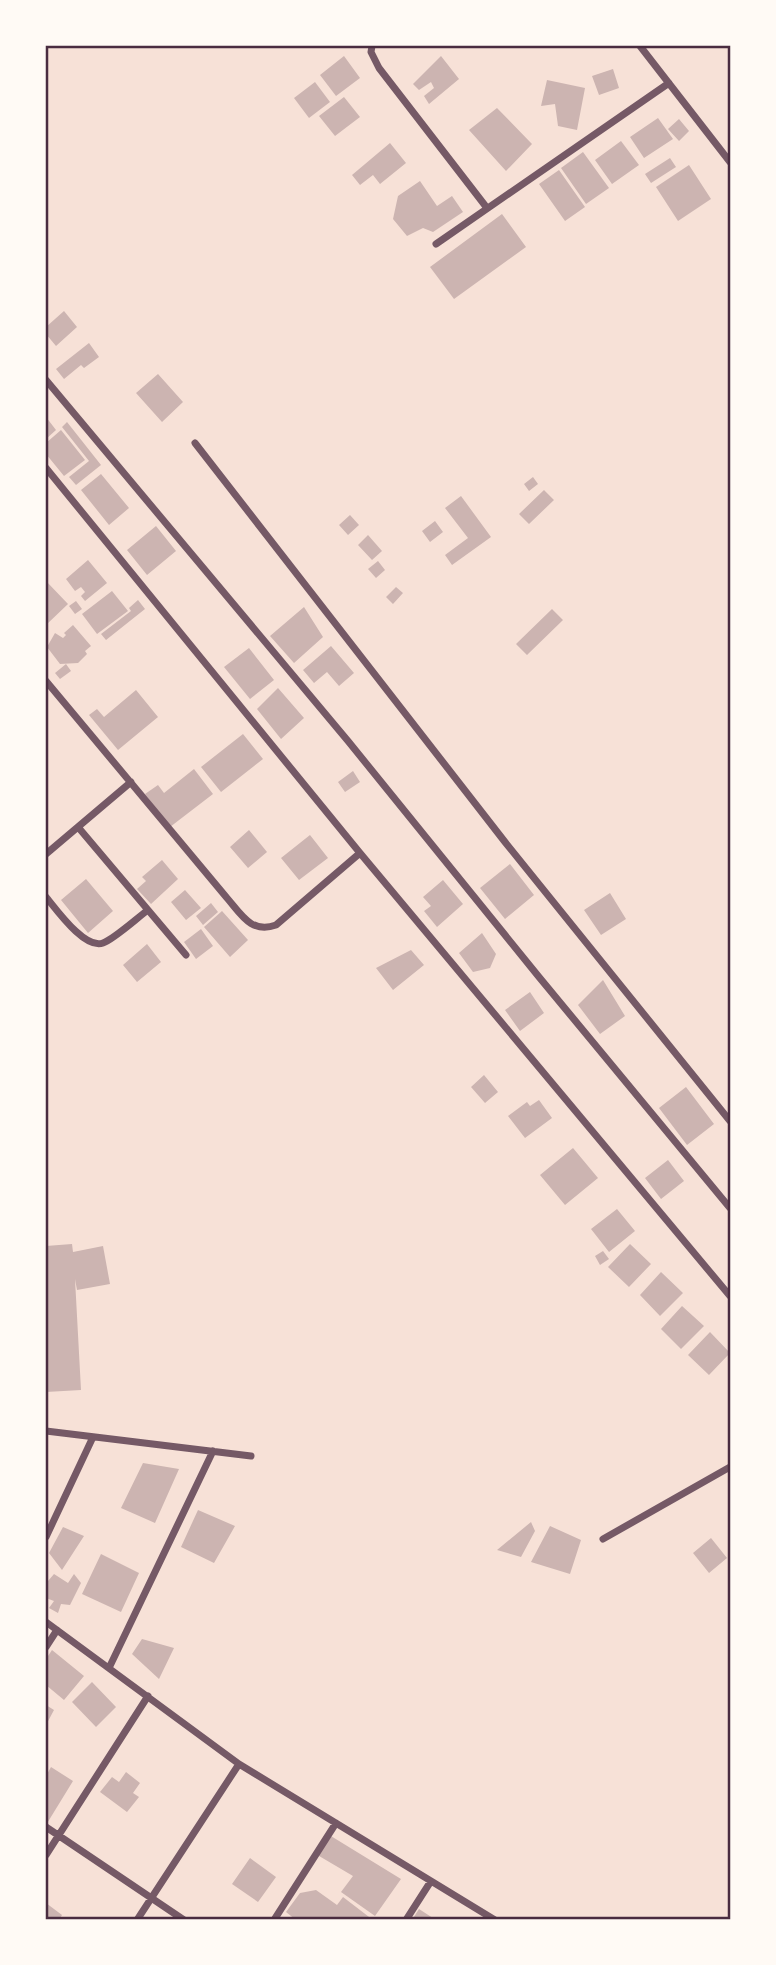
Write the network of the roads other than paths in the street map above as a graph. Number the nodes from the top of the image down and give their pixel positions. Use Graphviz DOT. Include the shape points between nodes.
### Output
graph roads {
  1 [pos="372,46"];
  2 [pos="640,46"];
  3 [pos="669,83"];
  4 [pos="730,159"];
  5 [pos="488,208"];
  6 [pos="436,244"];
  7 [pos="46,380"];
  8 [pos="195,443"];
  9 [pos="46,468"];
  10 [pos="46,681"];
  11 [pos="131,782"];
  12 [pos="78,827"];
  13 [pos="360,853"];
  14 [pos="46,854"];
  15 [pos="46,897"];
  16 [pos="148,910"];
  17 [pos="186,955"];
  18 [pos="730,1121"];
  19 [pos="730,1208"];
  20 [pos="730,1296"];
  21 [pos="46,1431"];
  22 [pos="93,1437"];
  23 [pos="213,1451"];
  24 [pos="251,1456"];
  25 [pos="730,1467"];
  26 [pos="46,1537"];
  27 [pos="604,1539"];
  28 [pos="46,1622"];
  29 [pos="57,1630"];
  30 [pos="46,1647"];
  31 [pos="109,1668"];
  32 [pos="148,1696"];
  33 [pos="239,1764"];
  34 [pos="336,1824"];
  35 [pos="46,1827"];
  36 [pos="59,1836"];
  37 [pos="46,1855"];
  38 [pos="431,1881"];
  39 [pos="151,1898"];
  40 [pos="138,1920"];
  41 [pos="184,1920"];
  42 [pos="274,1920"];
  43 [pos="406,1920"];
  44 [pos="495,1920"];
  1 -- 5 [label="street" via="379,68"];
  2 -- 3 [label="street"];
  3 -- 4 [label="street"];
  3 -- 5 [label="street"];
  5 -- 6 [label="street"];
  7 -- 19 [label="street"];
  8 -- 18 [label="street" via="505,842"];
  9 -- 13 [label="street"];
  10 -- 11 [label="street"];
  11 -- 12 [label="street"];
  11 -- 13 [label="street" via="226,898 257,927 276,925"];
  12 -- 14 [label="street"];
  12 -- 16 [label="street"];
  13 -- 20 [label="street"];
  15 -- 16 [label="street" via="79,935 93,943 102,943"];
  16 -- 17 [label="street"];
  21 -- 22 [label="street"];
  22 -- 23 [label="street"];
  22 -- 26 [label="street"];
  23 -- 24 [label="street"];
  23 -- 31 [label="street"];
  25 -- 27 [label="street"];
  28 -- 29 [label="street"];
  29 -- 30 [label="street"];
  29 -- 31 [label="street"];
  31 -- 32 [label="street"];
  32 -- 33 [label="street"];
  32 -- 36 [label="street"];
  33 -- 34 [label="street"];
  33 -- 39 [label="street"];
  34 -- 38 [label="street"];
  34 -- 42 [label="street"];
  35 -- 36 [label="street"];
  36 -- 37 [label="street"];
  36 -- 39 [label="street"];
  38 -- 43 [label="street"];
  38 -- 44 [label="street"];
  39 -- 40 [label="street"];
  39 -- 41 [label="street"];
}
